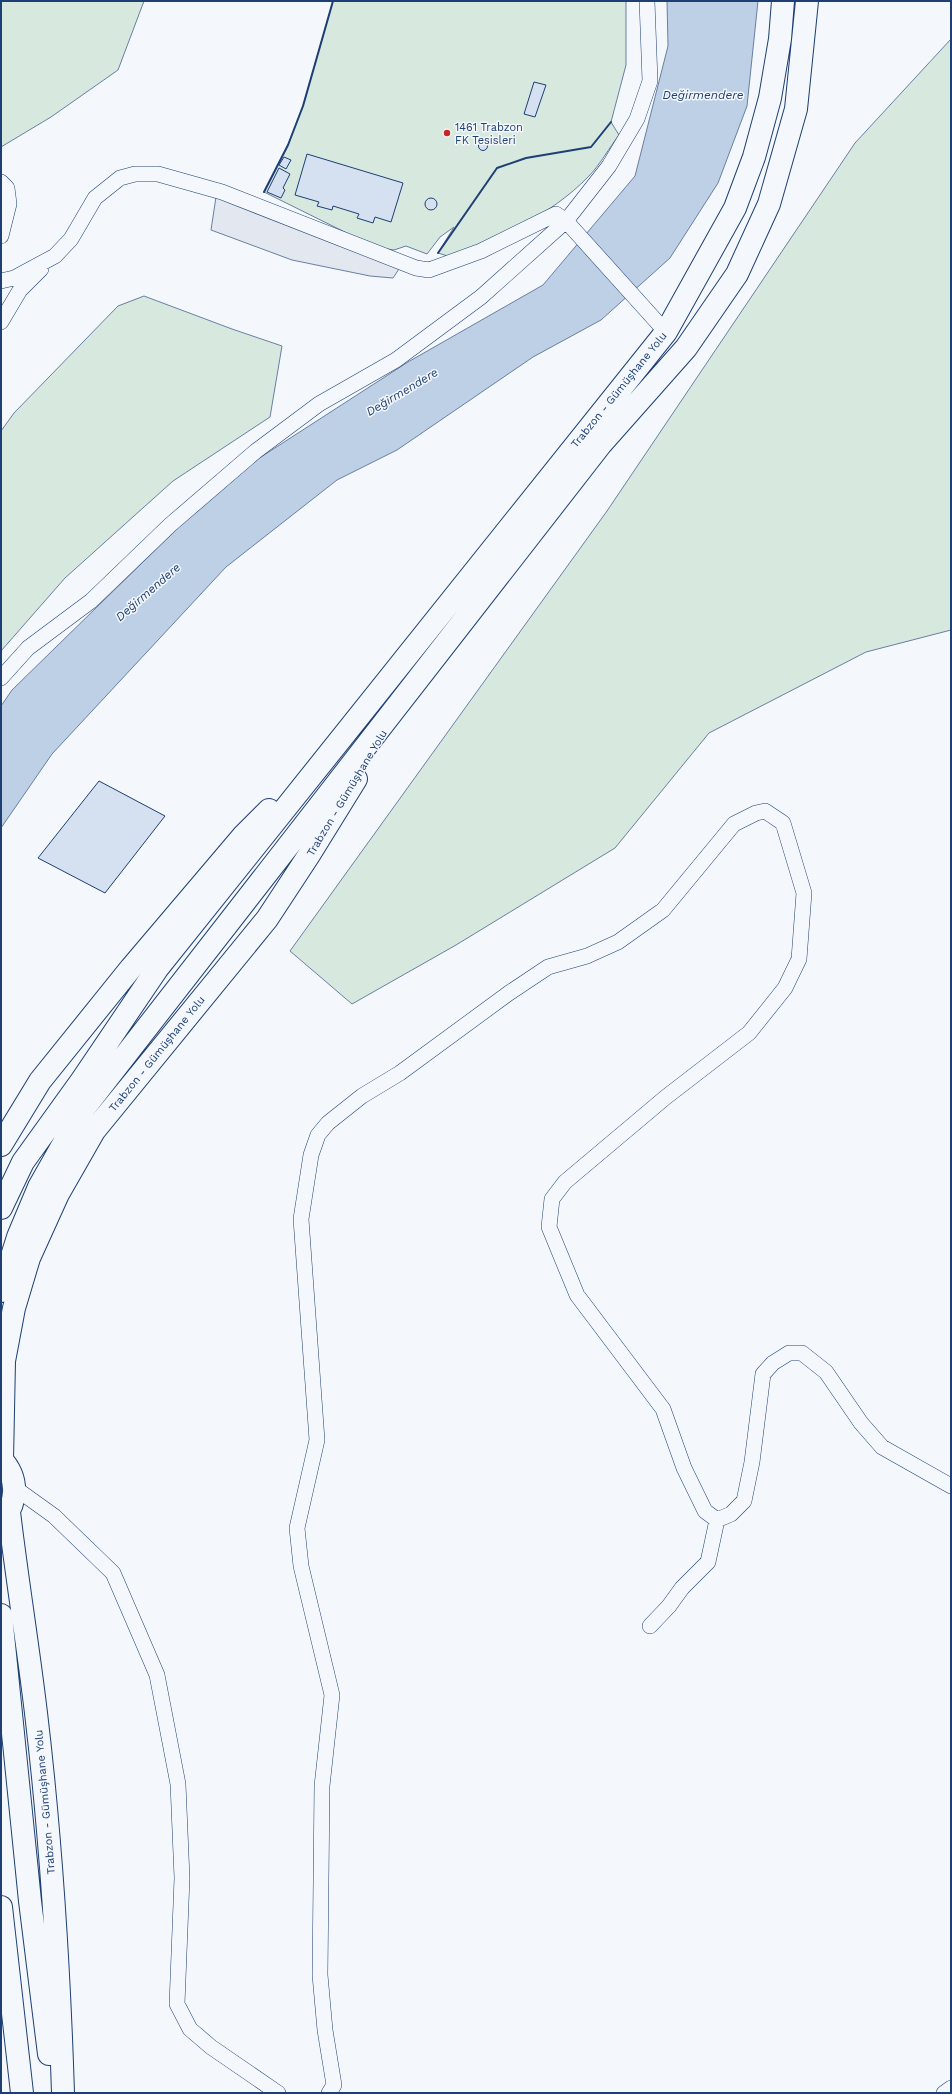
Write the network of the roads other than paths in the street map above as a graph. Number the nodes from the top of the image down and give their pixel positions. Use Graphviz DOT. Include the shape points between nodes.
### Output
graph roads {
  1 [pos="647,1"];
  2 [pos="783,1"];
  3 [pos="807,1"];
  4 [pos="1,182"];
  5 [pos="566,220"];
  6 [pos="1,236"];
  7 [pos="55,256"];
  8 [pos="1,281"];
  9 [pos="1,322"];
  10 [pos="660,326"];
  11 [pos="1,678"];
  12 [pos="411,688"];
  13 [pos="352,726"];
  14 [pos="1,1145"];
  15 [pos="1,1208"];
  16 [pos="1,1291"];
  17 [pos="1,1459"];
  18 [pos="951,1486"];
  19 [pos="15,1488"];
  20 [pos="5,1517"];
  21 [pos="717,1520"];
  22 [pos="1,1614"];
  23 [pos="650,1626"];
  24 [pos="1,1907"];
  25 [pos="1,2042"];
  26 [pos="951,2088"];
  27 [pos="8,2093"];
  28 [pos="22,2093"];
  29 [pos="54,2093"];
  30 [pos="63,2093"];
  31 [pos="278,2093"];
  32 [pos="329,2093"];
  33 [pos="944,2093"];
  1 -- 5 [label="street" via="650,81 637,119 609,166"];
  2 -- 10 [label="highway, Trabzon - Gümüşhane Yolu" via="780,39 770,98 754,157 735,208"];
  3 -- 12 [label="highway, Trabzon - Gümüşhane Yolu" via="796,109 769,204 737,274 686,348 601,444"];
  4 -- 6 [label="street" via="7,188 9,204"];
  5 -- 7 [label="street" via="556,214 481,251 429,270 416,268 222,192 158,174 135,174 120,178 95,198 71,239"];
  5 -- 10 [label="street"];
  5 -- 11 [label="street" via="481,297 396,360 320,404 256,451 170,525 91,601 28,648"];
  7 -- 8 [label="street" via="14,278"];
  7 -- 9 [label="street" via="20,290"];
  10 -- 13 [label="highway, Trabzon - Gümüşhane Yolu" via="592,422"];
  12 -- 16 [label="highway, Trabzon - Gümüşhane Yolu" via="82,1111 39,1186 18,1237"];
  12 -- 17 [label="highway, Trabzon - Gümüşhane Yolu" via="267,919 94,1131 58,1194 29,1258 14,1308 4,1361"];
  13 -- 14 [label="highway, Trabzon - Gümüşhane Yolu" via="243,836 131,968 40,1081"];
  13 -- 15 [label="highway, Trabzon - Gümüşhane Yolu" via="157,969 23,1162"];
  17 -- 19 [label="highway, Trabzon - Gümüşhane Yolu" via="11,1473"];
  18 -- 21 [label="street" via="882,1447 860,1422 826,1372 802,1353 789,1353 773,1363 763,1374 752,1462 744,1501 731,1514"];
  19 -- 20 [label="highway, Trabzon - Gümüşhane Yolu" via="14,1500"];
  19 -- 31 [label="street" via="54,1516 113,1573 157,1674 178,1784 182,1878 177,2004 190,2030"];
  20 -- 30 [label="highway, Trabzon - Gümüşhane Yolu" via="36,1712 60,1977"];
  21 -- 23 [label="street" via="708,1562"];
  21 -- 32 [label="street" via="705,1511 687,1474 663,1409 577,1295 549,1227 552,1198 565,1182 666,1097 749,1033 785,988 798,959 804,893 783,824 766,811 734,824 663,910 618,942 587,956 548,967 509,993 400,1074 362,1096 328,1123 318,1135 311,1154 301,1219 317,1440 297,1528 301,1566 332,1695 322,1786 320,1975 334,2085"];
  22 -- 29 [label="highway" via="30,1902"];
  24 -- 28 [label="highway"];
  25 -- 27 [label="highway"];
  26 -- 33 [label="street"];
}
